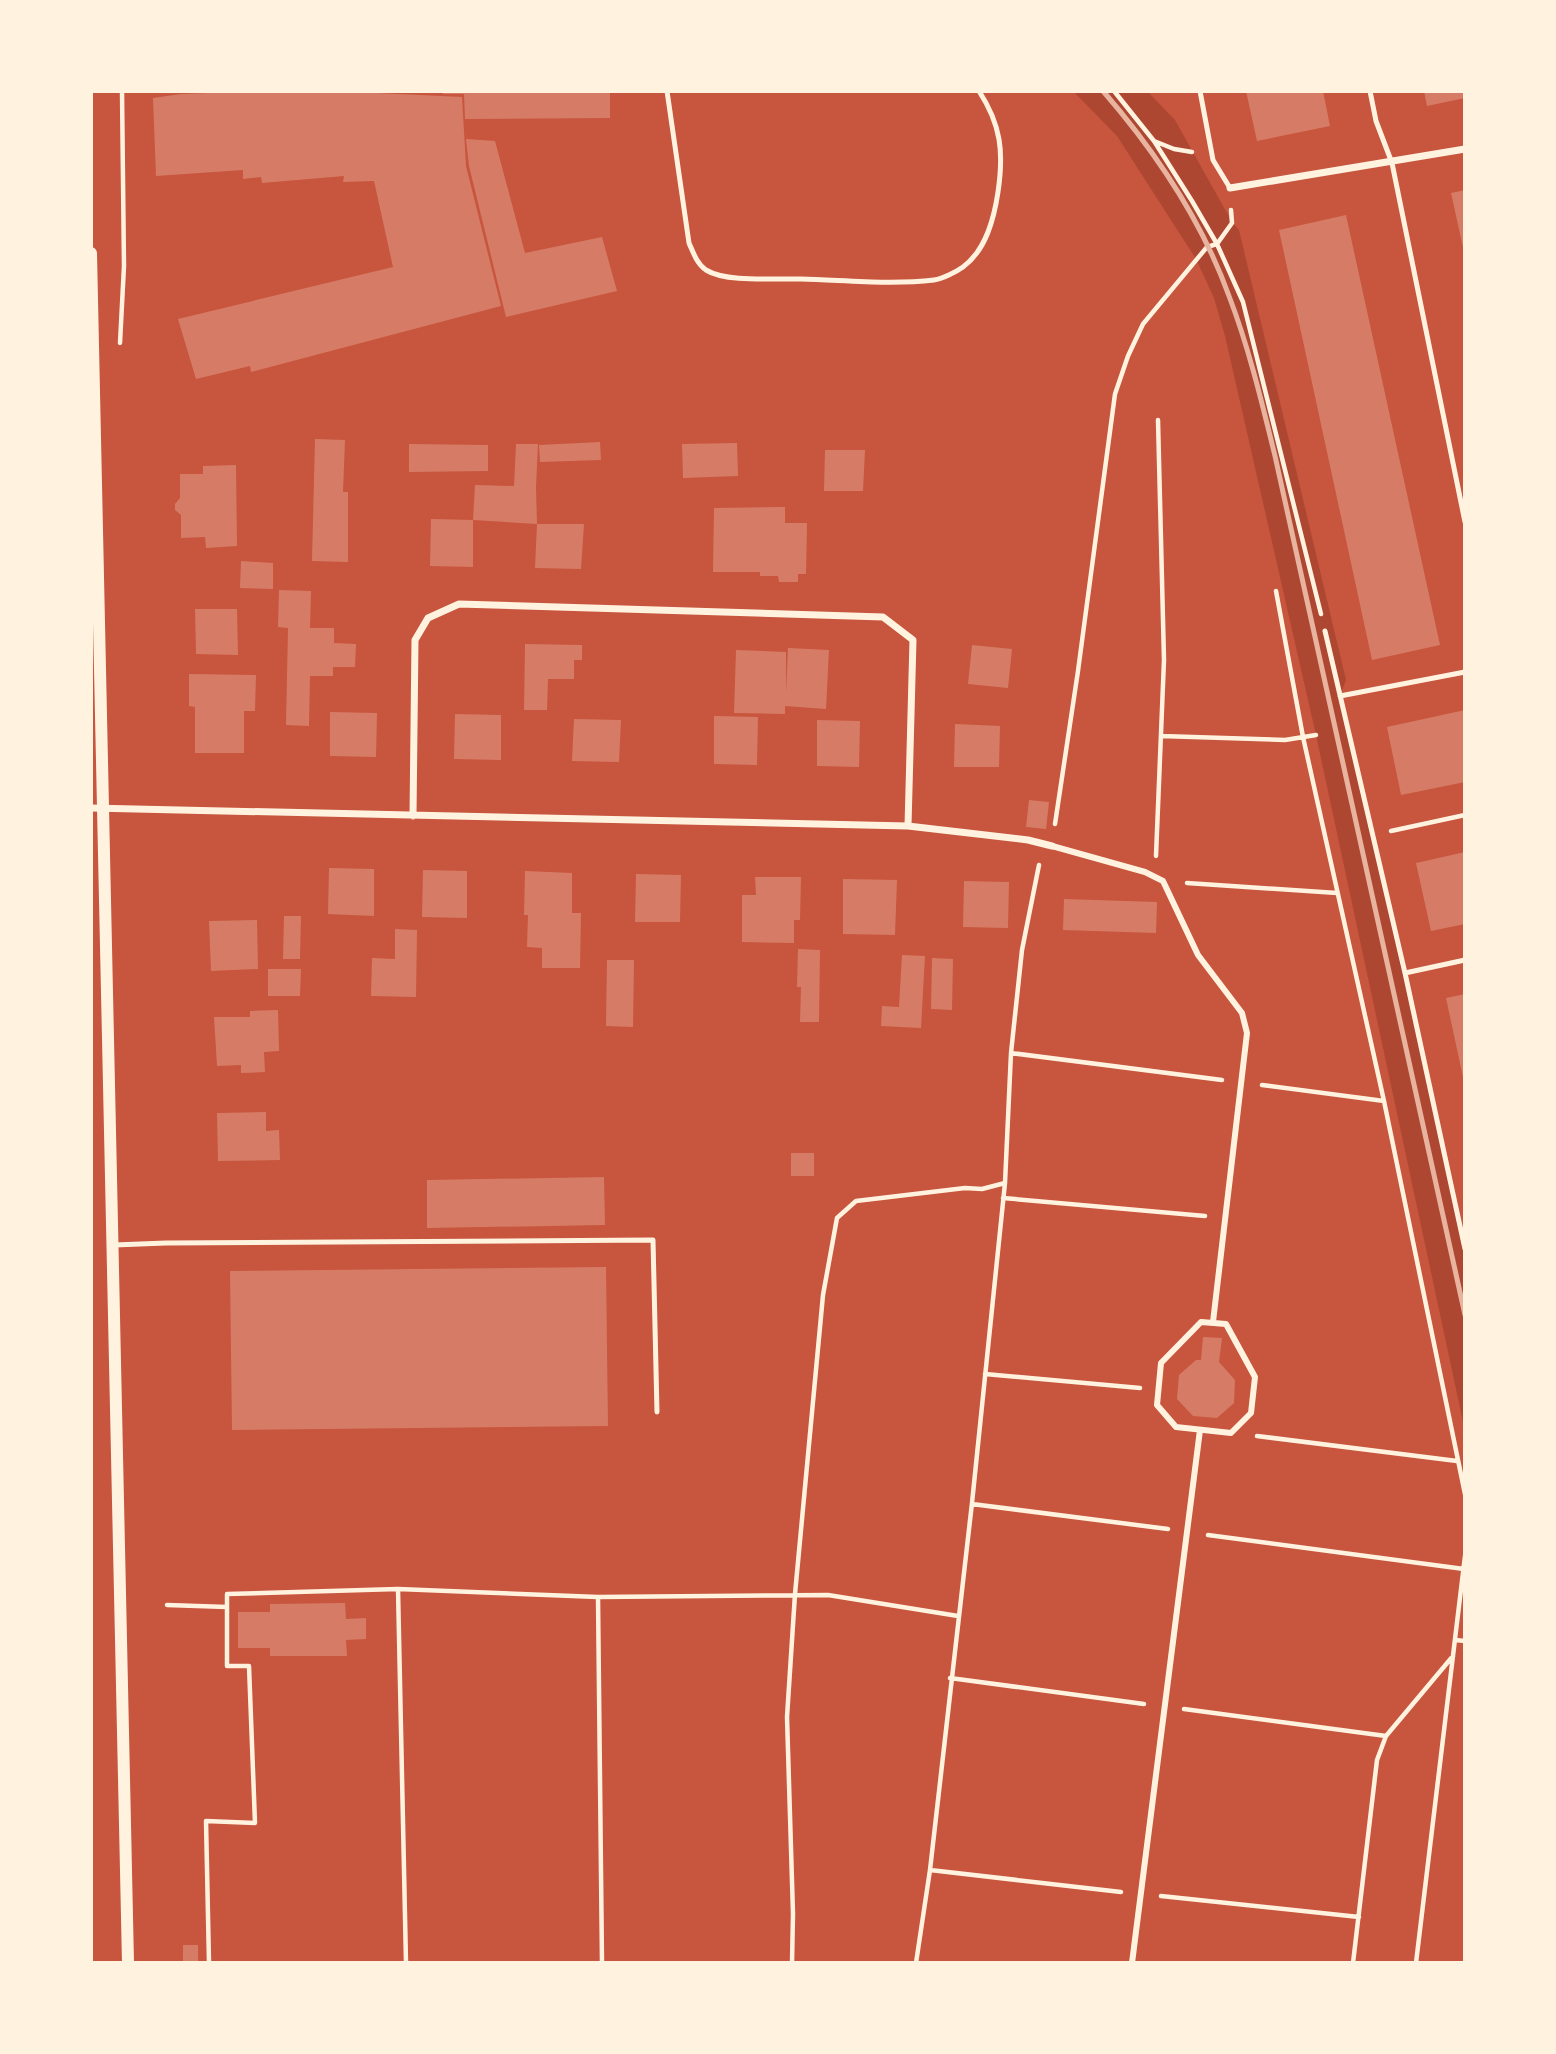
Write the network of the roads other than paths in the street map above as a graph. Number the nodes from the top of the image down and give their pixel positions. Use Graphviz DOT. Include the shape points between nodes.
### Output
graph roads {
  1 [pos="667,91"];
  2 [pos="979,91"];
  3 [pos="1200,91"];
  4 [pos="1370,91"];
  5 [pos="1465,149"];
  6 [pos="1392,163"];
  7 [pos="1230,187"];
  8 [pos="91,253"];
  9 [pos="1465,522"];
  10 [pos="1325,631"];
  11 [pos="1465,672"];
  12 [pos="1340,696"];
  13 [pos="97,809"];
  14 [pos="413,816"];
  15 [pos="908,826"];
  16 [pos="1052,846"];
  17 [pos="1465,960"];
  18 [pos="1405,973"];
  19 [pos="111,1245"];
  20 [pos="1465,1249"];
  21 [pos="1213,1322"];
  22 [pos="657,1412"];
  23 [pos="1200,1430"];
  24 [pos="128,1963"];
  25 [pos="1132,1963"];
  1 -- 2 [label="lane" via="689,243 707,271 727,276 890,281 936,280 962,267 988,234 1002,145 991,110"];
  3 -- 7 [label="lane" via="1213,160"];
  4 -- 6 [label="lane"];
  5 -- 6 [label="street"];
  6 -- 7 [label="street"];
  6 -- 9 [label="lane"];
  8 -- 13 [label="street"];
  10 -- 12 [label="lane"];
  11 -- 12 [label="lane"];
  12 -- 18 [label="lane"];
  13 -- 14 [label="street"];
  13 -- 19 [label="street"];
  14 -- 15 [label="street"];
  14 -- 15 [label="street" via="415,640 428,618 458,604 883,617 912,640"];
  15 -- 16 [label="street"];
  16 -- 21 [label="street" via="1163,881 1198,955 1242,1013 1247,1033"];
  17 -- 18 [label="lane"];
  18 -- 20 [label="lane"];
  19 -- 22 [label="lane" via="653,1240"];
  19 -- 24 [label="street"];
  21 -- 23 [label="street" via="1201,1322 1161,1363 1157,1405 1176,1427"];
  21 -- 23 [label="street" via="1226,1324 1255,1377 1251,1413 1231,1433"];
  23 -- 25 [label="street"];
}
